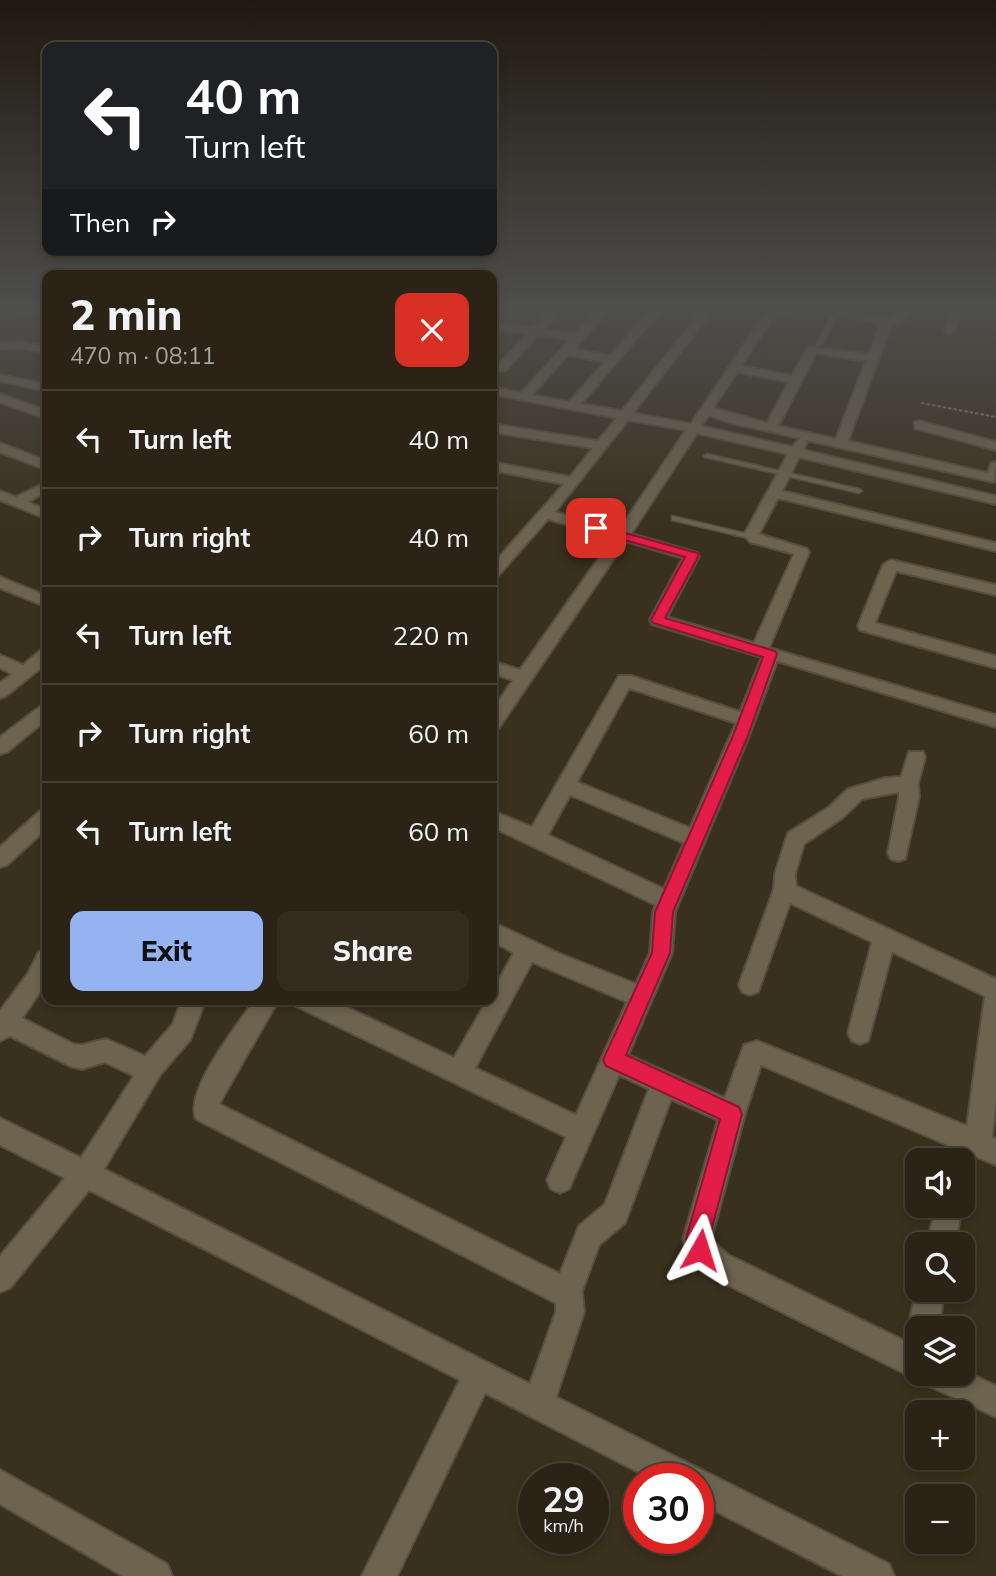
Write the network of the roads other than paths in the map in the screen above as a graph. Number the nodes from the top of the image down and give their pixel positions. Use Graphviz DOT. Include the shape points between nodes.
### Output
graph roads {
  1 [pos="536,384"];
  2 [pos="592,384"];
  3 [pos="650,384"];
  4 [pos="723,384"];
  5 [pos="792,384"];
  6 [pos="863,384"];
  7 [pos="497,392"];
  8 [pos="524,396"];
  9 [pos="0,398"];
  10 [pos="573,405"];
  11 [pos="705,410"];
  12 [pos="42,413"];
  13 [pos="625,416"];
  14 [pos="919,425"];
  15 [pos="694,428"];
  16 [pos="771,428"];
  17 [pos="497,429"];
  18 [pos="805,435"];
  19 [pos="841,443"];
  20 [pos="602,446"];
  21 [pos="996,446"];
  22 [pos="0,447"];
  23 [pos="796,453"];
  24 [pos="707,456"];
  25 [pos="42,464"];
  26 [pos="996,466"];
  27 [pos="497,467"];
  28 [pos="785,473"];
  29 [pos="573,482"];
  30 [pos="42,488"];
  31 [pos="859,491"];
  32 [pos="774,494"];
  33 [pos="7,500"];
  34 [pos="996,500"];
  35 [pos="42,513"];
  36 [pos="544,513"];
  37 [pos="675,518"];
  38 [pos="622,536"];
  39 [pos="752,537"];
  40 [pos="497,546"];
  41 [pos="996,547"];
  42 [pos="512,550"];
  43 [pos="497,568"];
  44 [pos="0,582"];
  45 [pos="996,590"];
  46 [pos="42,600"];
  47 [pos="765,653"];
  48 [pos="42,658"];
  49 [pos="0,662"];
  50 [pos="996,662"];
  51 [pos="497,669"];
  52 [pos="24,673"];
  53 [pos="524,678"];
  54 [pos="0,692"];
  55 [pos="42,714"];
  56 [pos="497,717"];
  57 [pos="746,720"];
  58 [pos="996,721"];
  59 [pos="0,747"];
  60 [pos="916,757"];
  61 [pos="908,784"];
  62 [pos="566,785"];
  63 [pos="42,821"];
  64 [pos="497,821"];
  65 [pos="536,838"];
  66 [pos="695,839"];
  67 [pos="898,853"];
  68 [pos="0,859"];
  69 [pos="785,893"];
  70 [pos="669,901"];
  71 [pos="497,933"];
  72 [pos="884,937"];
  73 [pos="528,949"];
  74 [pos="42,969"];
  75 [pos="750,985"];
  76 [pos="996,990"];
  77 [pos="641,997"];
  78 [pos="996,998"];
  79 [pos="192,1005"];
  80 [pos="264,1005"];
  81 [pos="317,1005"];
  82 [pos="497,1005"];
  83 [pos="497,1005"];
  84 [pos="4,1026"];
  85 [pos="860,1033"];
  86 [pos="614,1060"];
  87 [pos="148,1070"];
  88 [pos="459,1073"];
  89 [pos="664,1083"];
  90 [pos="732,1114"];
  91 [pos="0,1131"];
  92 [pos="582,1131"];
  93 [pos="974,1148"];
  94 [pos="85,1175"];
  95 [pos="561,1180"];
  96 [pos="0,1278"];
  97 [pos="567,1294"];
  98 [pos="905,1356"];
  99 [pos="479,1374"];
  100 [pos="963,1386"];
  101 [pos="996,1402"];
  102 [pos="538,1404"];
  103 [pos="654,1463"];
  104 [pos="0,1486"];
  105 [pos="714,1493"];
  106 [pos="155,1576"];
  107 [pos="379,1576"];
  108 [pos="877,1576"];
  1 -- 8 [label="street"];
  2 -- 10 [label="street"];
  3 -- 13 [label="street"];
  4 -- 11 [label="street"];
  5 -- 16 [label="street"];
  6 -- 19 [label="street"];
  7 -- 8 [label="street"];
  8 -- 10 [label="street"];
  9 -- 12 [label="street"];
  10 -- 13 [label="street"];
  11 -- 15 [label="street"];
  11 -- 16 [label="street"];
  13 -- 15 [label="street"];
  13 -- 20 [label="street"];
  14 -- 21 [label="street"];
  15 -- 23 [label="street"];
  15 -- 38 [label="street"];
  16 -- 18 [label="street"];
  17 -- 20 [label="street"];
  18 -- 19 [label="street"];
  18 -- 23 [label="street"];
  19 -- 26 [label="street" via="993,478"];
  20 -- 29 [label="street"];
  22 -- 25 [label="street"];
  23 -- 28 [label="street"];
  23 -- 34 [label="street"];
  24 -- 28 [label="lane"];
  27 -- 29 [label="street"];
  28 -- 31 [label="lane"];
  28 -- 32 [label="street"];
  29 -- 36 [label="street"];
  30 -- 33 [label="street"];
  32 -- 39 [label="street"];
  32 -- 41 [label="street"];
  33 -- 35 [label="street"];
  36 -- 38 [label="street"];
  36 -- 42 [label="street"];
  37 -- 39 [label="lane"];
  38 -- 47 [label="street" via="692,555 657,620"];
  38 -- 53 [label="street"];
  39 -- 47 [label="street" via="802,552"];
  40 -- 42 [label="street"];
  42 -- 43 [label="street"];
  44 -- 46 [label="street"];
  45 -- 50 [label="street" via="891,565 866,626"];
  47 -- 57 [label="street"];
  47 -- 58 [label="street"];
  48 -- 52 [label="street"];
  49 -- 52 [label="street"];
  51 -- 53 [label="street"];
  52 -- 54 [label="street"];
  53 -- 56 [label="street"];
  55 -- 59 [label="street"];
  57 -- 62 [label="street" via="625,680"];
  57 -- 66 [label="street"];
  60 -- 61 [label="street"];
  61 -- 67 [label="street"];
  61 -- 69 [label="street" via="877,786 855,794 835,813 804,831 791,847"];
  62 -- 65 [label="street"];
  62 -- 66 [label="street"];
  63 -- 68 [label="street"];
  64 -- 65 [label="street"];
  65 -- 70 [label="street"];
  66 -- 70 [label="street"];
  69 -- 72 [label="street"];
  69 -- 75 [label="street"];
  70 -- 77 [label="street" via="661,953"];
  71 -- 73 [label="street"];
  72 -- 76 [label="street"];
  72 -- 85 [label="street"];
  73 -- 77 [label="street"];
  73 -- 83 [label="street"];
  74 -- 84 [label="street"];
  77 -- 86 [label="street"];
  78 -- 93 [label="street"];
  79 -- 87 [label="street" via="186,1026"];
  80 -- 97 [label="street" via="208,1094 205,1110"];
  81 -- 88 [label="street"];
  82 -- 88 [label="street"];
  84 -- 87 [label="street" via="70,1055 82,1057 106,1050"];
  86 -- 89 [label="street"];
  86 -- 92 [label="street"];
  87 -- 94 [label="street" via="145,1083"];
  88 -- 92 [label="street"];
  89 -- 90 [label="street"];
  89 -- 97 [label="street" via="615,1213 589,1237"];
  90 -- 93 [label="street" via="757,1052"];
  90 -- 98 [label="street" via="697,1239 700,1250 718,1265"];
  91 -- 94 [label="street"];
  92 -- 95 [label="street"];
  94 -- 96 [label="street"];
  94 -- 99 [label="street"];
  97 -- 102 [label="street" via="570,1312"];
  99 -- 102 [label="street"];
  99 -- 107 [label="street"];
  100 -- 101 [label="street"];
  102 -- 103 [label="street"];
  104 -- 106 [label="street"];
  105 -- 108 [label="street"];
}
